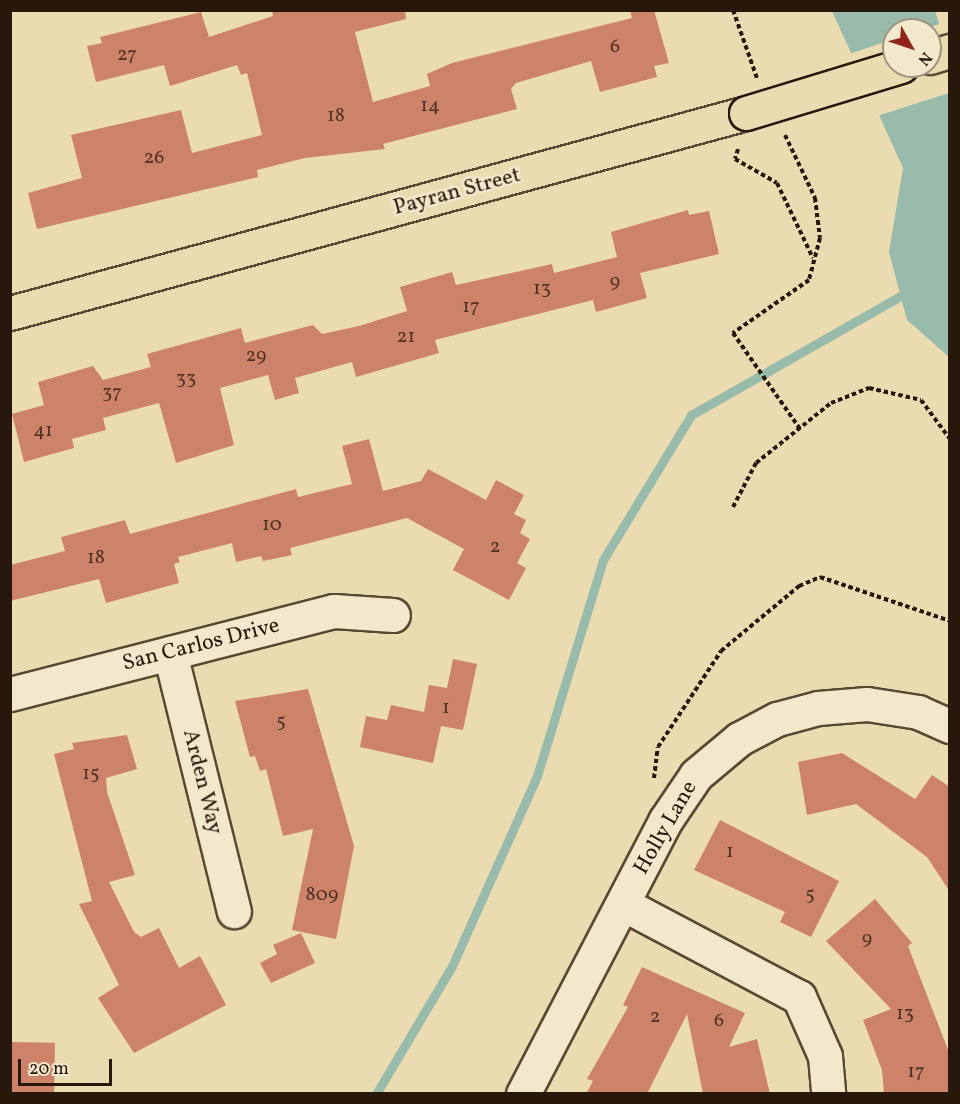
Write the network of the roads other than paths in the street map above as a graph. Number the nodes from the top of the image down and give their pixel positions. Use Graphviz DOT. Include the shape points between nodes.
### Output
graph roads {
  1 [pos="882,72"];
  2 [pos="10,313"];
  3 [pos="393,615"];
  4 [pos="170,653"];
  5 [pos="10,694"];
  6 [pos="950,726"];
  7 [pos="623,904"];
  8 [pos="234,911"];
  9 [pos="524,1094"];
  10 [pos="828,1094"];
  1 -- 2 [label="main road, Payran Street, bridge" via="746,113"];
  3 -- 4 [label="street, San Carlos Drive" via="334,611"];
  4 -- 5 [label="street, San Carlos Drive"];
  4 -- 8 [label="street, Arden Way"];
  6 -- 7 [label="street, Holly Lane" via="918,712 867,704 808,710 739,739 696,775 665,821"];
  7 -- 9 [label="street, Holly Lane"];
  7 -- 10 [label="street" via="799,997 825,1056"];
}
